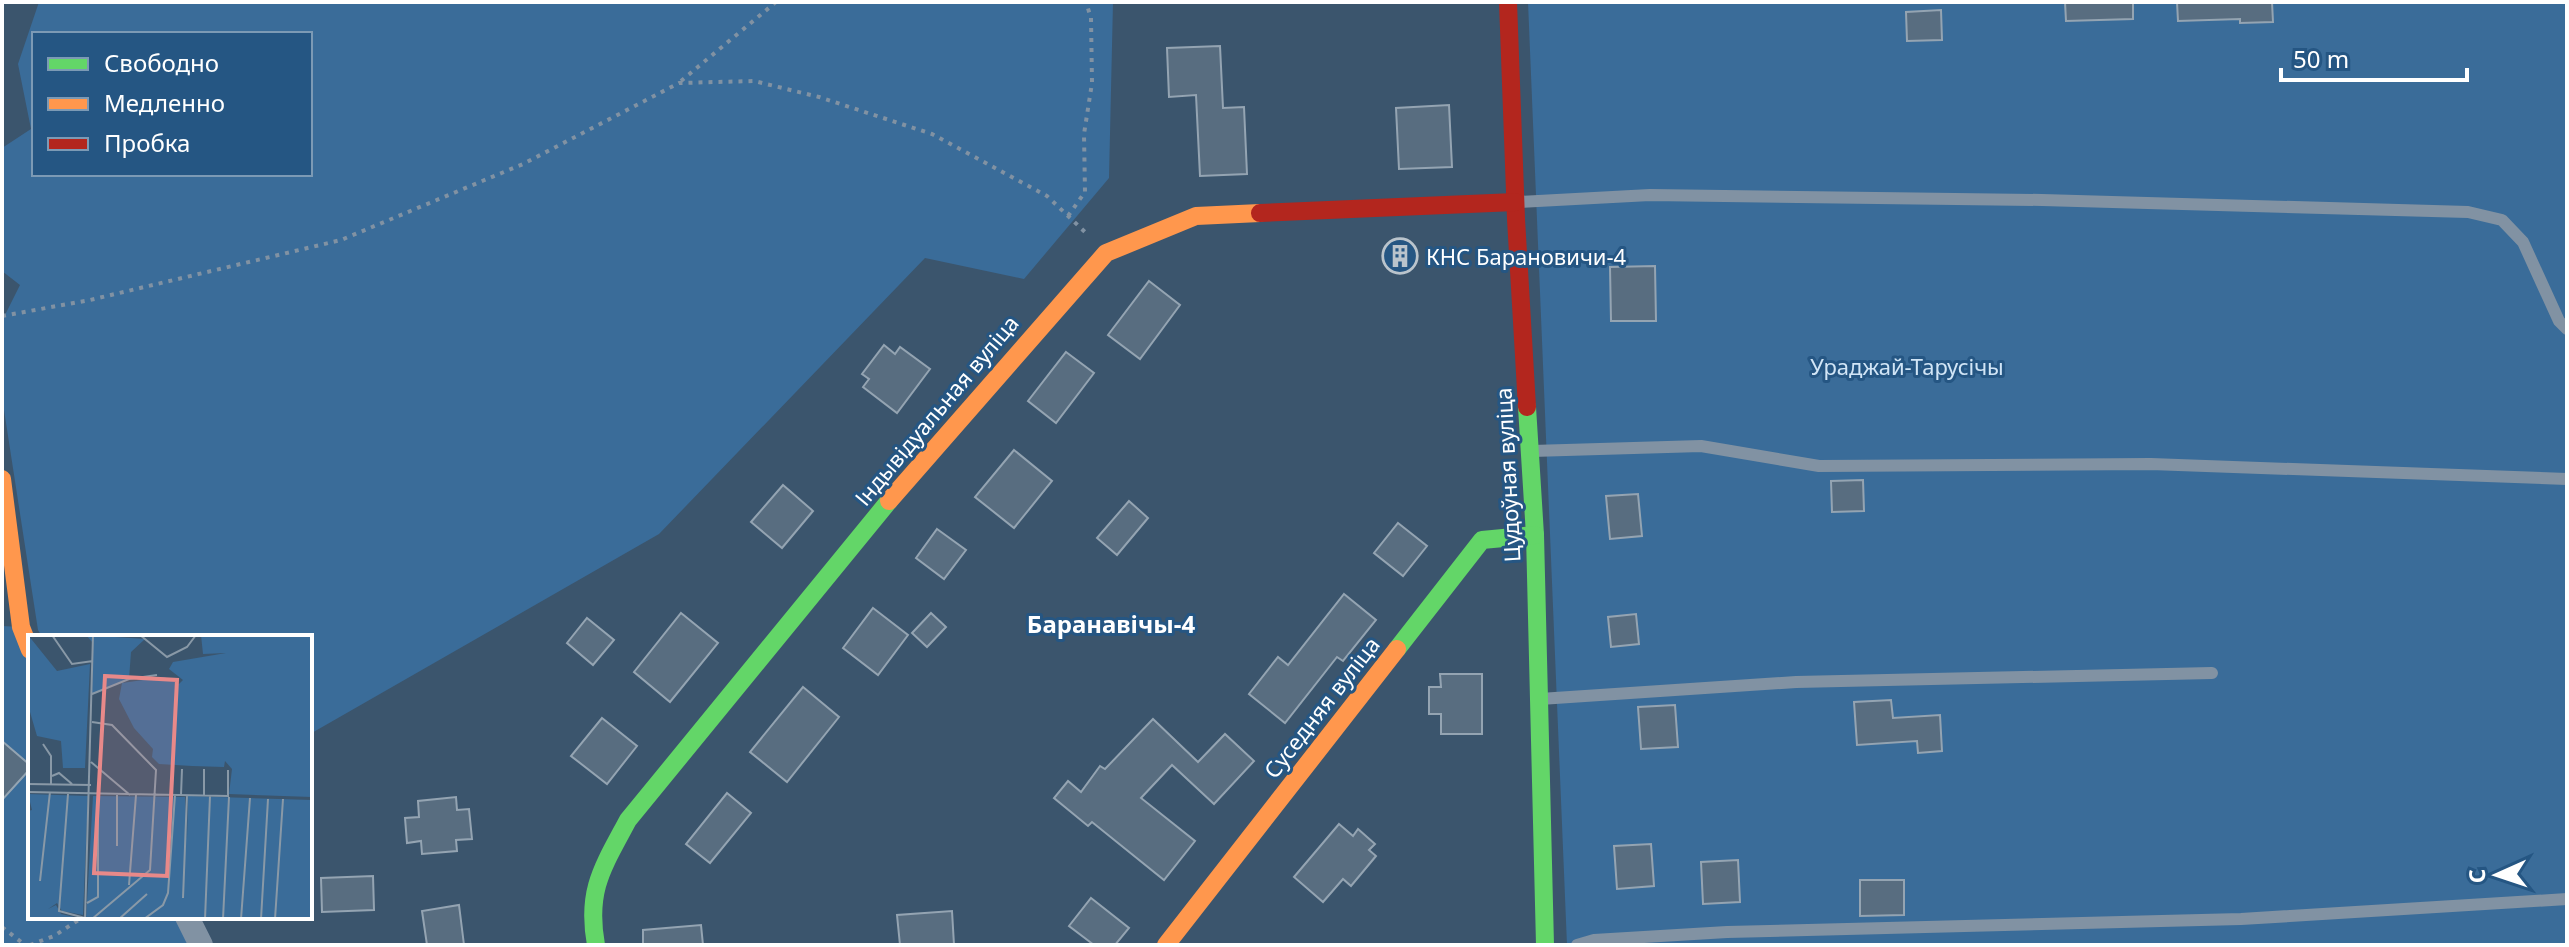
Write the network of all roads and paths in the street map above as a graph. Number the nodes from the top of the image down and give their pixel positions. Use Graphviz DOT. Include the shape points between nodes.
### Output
graph roads {
  1 [pos="776,2"];
  2 [pos="1086,2"];
  3 [pos="1508,2"];
  4 [pos="679,83"];
  5 [pos="1515,202"];
  6 [pos="1068,216"];
  7 [pos="1106,253"];
  8 [pos="2,316"];
  9 [pos="2567,329"];
  10 [pos="1530,451"];
  11 [pos="2,479"];
  12 [pos="2567,479"];
  13 [pos="1535,535"];
  14 [pos="28,645"];
  15 [pos="2212,673"];
  16 [pos="1540,699"];
  17 [pos="2567,899"];
  18 [pos="80,919"];
  19 [pos="188,919"];
  20 [pos="2,927"];
  21 [pos="28,945"];
  22 [pos="201,945"];
  23 [pos="596,945"];
  24 [pos="1166,945"];
  25 [pos="1545,945"];
  26 [pos="1577,945"];
  1 -- 4 [label="path"];
  2 -- 6 [label="path" via="1092,83 1084,134 1085,192"];
  3 -- 5 [label="street, Цудоўная вуліца"];
  4 -- 6 [label="path" via="754,81 932,134 1047,196"];
  4 -- 8 [label="path" via="523,164 341,240"];
  5 -- 7 [label="street, Індывідуальная вуліца" via="1196,216"];
  5 -- 9 [label="lane" via="1650,195 2468,212 2502,220 2523,242"];
  5 -- 10 [label="street, Цудоўная вуліца"];
  6 -- 7 [label="path"];
  7 -- 23 [label="street, Індывідуальная вуліца" via="906,480 628,820 600,872 591,916"];
  10 -- 12 [label="lane" via="1701,446 1819,466 2151,464"];
  10 -- 13 [label="street, Цудоўная вуліца"];
  11 -- 14 [label="street" via="21,627"];
  13 -- 16 [label="street, Цудоўная вуліца"];
  13 -- 24 [label="street, Суседняя вуліца" via="1482,540"];
  15 -- 16 [label="lane" via="1796,682"];
  16 -- 25 [label="street, Цудоўная вуліца"];
  17 -- 26 [label="lane" via="2241,919 1727,932"];
  18 -- 21 [label="path"];
  19 -- 22 [label="street"];
  20 -- 21 [label="path"];
}
